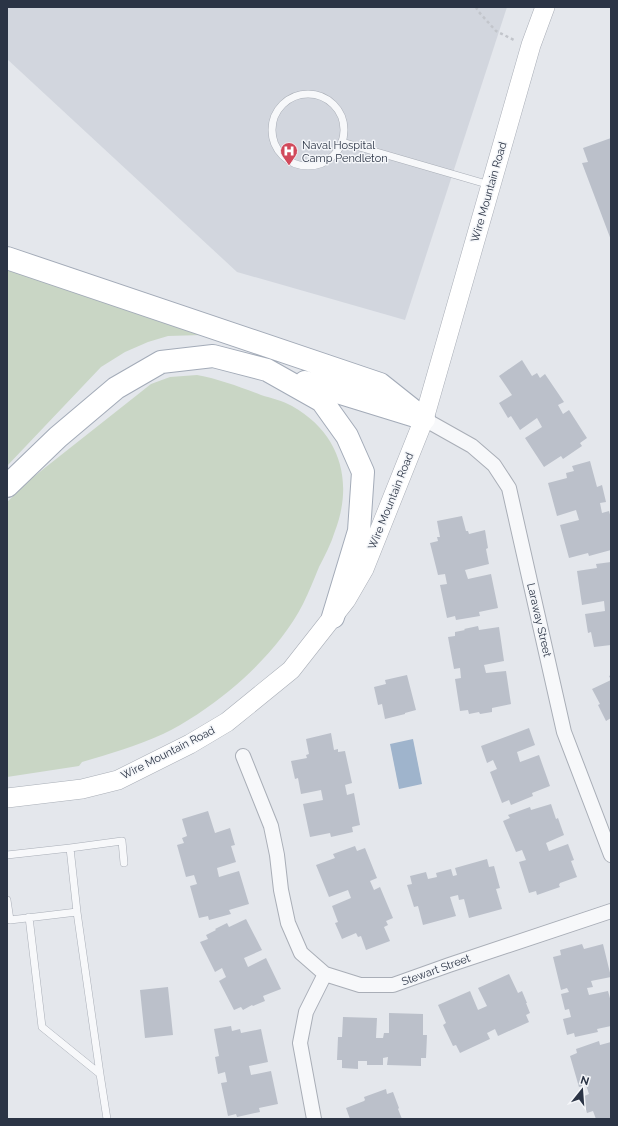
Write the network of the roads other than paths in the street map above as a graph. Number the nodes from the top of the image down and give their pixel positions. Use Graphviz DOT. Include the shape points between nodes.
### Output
graph roads {
  1 [pos="545,7"];
  2 [pos="342,142"];
  3 [pos="490,185"];
  4 [pos="7,258"];
  5 [pos="267,370"];
  6 [pos="424,419"];
  7 [pos="7,486"];
  8 [pos="333,617"];
  9 [pos="243,756"];
  10 [pos="7,798"];
  11 [pos="70,848"];
  12 [pos="7,855"];
  13 [pos="611,855"];
  14 [pos="124,863"];
  15 [pos="7,900"];
  16 [pos="611,911"];
  17 [pos="77,912"];
  18 [pos="29,917"];
  19 [pos="325,974"];
  20 [pos="100,1074"];
  21 [pos="107,1119"];
  22 [pos="314,1119"];
  1 -- 3 [label="main road, Wire Mountain Road" via="531,45"];
  2 -- 2 [label="lane" via="345,132 341,116 331,102 321,96 298,95 288,100 274,118 274,142 280,153 301,166 314,166 326,162 335,155"];
  2 -- 3 [label="lane"];
  3 -- 6 [label="main road, Wire Mountain Road"];
  4 -- 6 [label="main road" via="380,384"];
  5 -- 6 [label="main road"];
  5 -- 7 [label="main road" via="213,356 161,362 116,388 58,437"];
  5 -- 8 [label="main road" via="322,401 348,436 363,472 359,531"];
  6 -- 8 [label="main road, Wire Mountain Road" via="364,569"];
  6 -- 13 [label="street, Laraway Street" via="472,446 494,465 509,488 564,732"];
  8 -- 10 [label="main road, Wire Mountain Road" via="291,670 227,722 190,744 118,780 82,788"];
  9 -- 19 [label="street, Stewart Street" via="271,826 288,923 301,953"];
  11 -- 12 [label="lane"];
  11 -- 14 [label="lane" via="122,841"];
  11 -- 17 [label="lane"];
  15 -- 18 [label="lane" via="10,920"];
  16 -- 19 [label="street, Stewart Street" via="393,985 360,986"];
  17 -- 18 [label="lane"];
  17 -- 20 [label="lane"];
  18 -- 20 [label="lane" via="42,1027"];
  19 -- 22 [label="street" via="306,1012 300,1043"];
  20 -- 21 [label="lane"];
}
